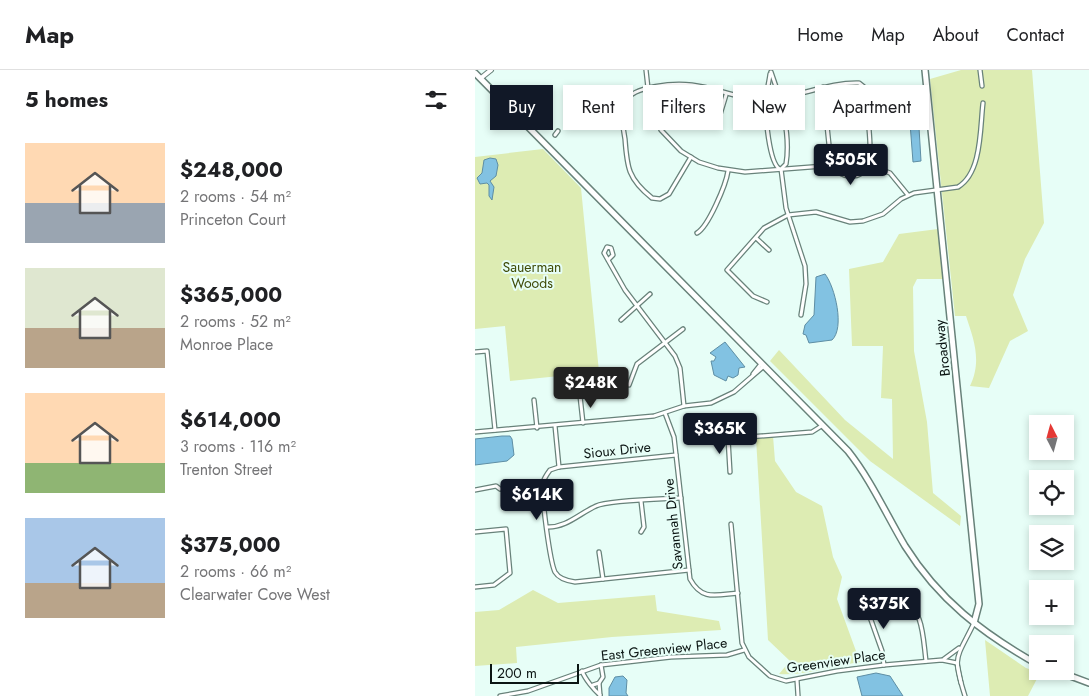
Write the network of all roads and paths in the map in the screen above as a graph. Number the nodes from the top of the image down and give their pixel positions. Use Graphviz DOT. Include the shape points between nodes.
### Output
graph roads {
  1 [pos="491,70"];
  2 [pos="646,70"];
  3 [pos="925,70"];
  4 [pos="980,70"];
  5 [pos="771,71"];
  6 [pos="475,73"];
  7 [pos="481,78"];
  8 [pos="647,85"];
  9 [pos="768,85"];
  10 [pos="776,85"];
  11 [pos="832,85"];
  12 [pos="861,85"];
  13 [pos="982,86"];
  14 [pos="723,94"];
  15 [pos="726,95"];
  16 [pos="733,96"];
  17 [pos="983,103"];
  18 [pos="723,105"];
  19 [pos="624,130"];
  20 [pos="661,130"];
  21 [pos="768,130"];
  22 [pos="784,130"];
  23 [pos="828,130"];
  24 [pos="868,130"];
  25 [pos="558,131"];
  26 [pos="555,135"];
  27 [pos="691,157"];
  28 [pos="831,164"];
  29 [pos="869,164"];
  30 [pos="781,169"];
  31 [pos="728,171"];
  32 [pos="937,189"];
  33 [pos="908,195"];
  34 [pos="788,215"];
  35 [pos="697,233"];
  36 [pos="756,238"];
  37 [pos="769,250"];
  38 [pos="608,260"];
  39 [pos="650,294"];
  40 [pos="767,302"];
  41 [pos="638,307"];
  42 [pos="801,315"];
  43 [pos="621,320"];
  44 [pos="683,329"];
  45 [pos="665,342"];
  46 [pos="475,352"];
  47 [pos="764,364"];
  48 [pos="629,384"];
  49 [pos="580,396"];
  50 [pos="534,400"];
  51 [pos="684,406"];
  52 [pos="665,413"];
  53 [pos="583,423"];
  54 [pos="824,425"];
  55 [pos="555,426"];
  56 [pos="537,428"];
  57 [pos="495,430"];
  58 [pos="475,432"];
  59 [pos="728,438"];
  60 [pos="698,441"];
  61 [pos="677,455"];
  62 [pos="559,467"];
  63 [pos="730,472"];
  64 [pos="500,489"];
  65 [pos="475,490"];
  66 [pos="681,498"];
  67 [pos="641,502"];
  68 [pos="731,524"];
  69 [pos="547,527"];
  70 [pos="475,532"];
  71 [pos="641,532"];
  72 [pos="599,552"];
  73 [pos="689,570"];
  74 [pos="603,579"];
  75 [pos="475,587"];
  76 [pos="738,593"];
  77 [pos="974,623"];
  78 [pos="960,648"];
  79 [pos="745,650"];
  80 [pos="1029,659"];
  81 [pos="942,660"];
  82 [pos="926,662"];
  83 [pos="957,663"];
  84 [pos="601,665"];
  85 [pos="884,666"];
  86 [pos="582,671"];
  87 [pos="1074,677"];
  88 [pos="797,680"];
  89 [pos="1089,683"];
  90 [pos="599,684"];
  91 [pos="593,685"];
  92 [pos="500,696"];
  93 [pos="600,696"];
  94 [pos="798,696"];
  95 [pos="965,696"];
  1 -- 7 [label="street"];
  2 -- 8 [label="street"];
  3 -- 32 [label="main road, Broadway"];
  4 -- 13 [label="street"];
  5 -- 9 [label="street"];
  5 -- 10 [label="street"];
  6 -- 7 [label="main road"];
  7 -- 47 [label="main road"];
  11 -- 12 [label="street" via="857,82"];
  14 -- 15 [label="street"];
  15 -- 16 [label="street"];
  15 -- 18 [label="street"];
  17 -- 32 [label="street" via="975,168 958,187"];
  19 -- 27 [label="street" via="628,168 649,196 660,199 667,196"];
  20 -- 27 [label="street"];
  21 -- 30 [label="street" via="770,151 775,165"];
  22 -- 30 [label="street" via="786,164"];
  23 -- 28 [label="street"];
  24 -- 29 [label="street"];
  25 -- 26 [label="street"];
  27 -- 31 [label="street"];
  28 -- 29 [label="street"];
  28 -- 29 [label="street" via="837,172 849,177 860,174"];
  28 -- 30 [label="street"];
  29 -- 33 [label="street" via="890,173"];
  30 -- 31 [label="street"];
  30 -- 34 [label="street"];
  31 -- 35 [label="street" via="724,190 706,224"];
  32 -- 33 [label="street"];
  32 -- 77 [label="main road, Broadway" via="979,604"];
  33 -- 34 [label="street" via="883,214 863,221 850,222 815,212"];
  34 -- 36 [label="street" via="768,225"];
  34 -- 42 [label="street" via="806,274"];
  36 -- 37 [label="street"];
  36 -- 40 [label="street" via="727,270 753,296"];
  38 -- 41 [label="street"];
  39 -- 41 [label="street"];
  41 -- 43 [label="street"];
  41 -- 45 [label="street"];
  44 -- 45 [label="street"];
  45 -- 48 [label="street" via="637,364"];
  45 -- 51 [label="street" via="680,368"];
  46 -- 57 [label="street" via="487,351"];
  47 -- 51 [label="street" via="738,389 722,399"];
  47 -- 54 [label="main road"];
  49 -- 53 [label="street"];
  50 -- 56 [label="street"];
  51 -- 52 [label="street"];
  52 -- 53 [label="street"];
  52 -- 61 [label="street, Savannah Drive" via="672,425"];
  53 -- 55 [label="street"];
  54 -- 59 [label="street" via="812,432"];
  54 -- 77 [label="main road" via="863,470 901,539 930,582"];
  55 -- 56 [label="street"];
  55 -- 62 [label="street"];
  56 -- 57 [label="street"];
  57 -- 58 [label="street"];
  59 -- 60 [label="street"];
  59 -- 63 [label="street"];
  61 -- 62 [label="street, Sioux Drive"];
  61 -- 66 [label="street, Savannah Drive"];
  62 -- 69 [label="street" via="550,470 543,484"];
  64 -- 65 [label="street" via="496,486"];
  66 -- 67 [label="street"];
  66 -- 73 [label="street, Savannah Drive"];
  67 -- 69 [label="street" via="599,504 568,522"];
  67 -- 71 [label="street"];
  68 -- 76 [label="street"];
  69 -- 74 [label="street" via="556,573 567,581"];
  70 -- 75 [label="street" via="505,529 510,573 495,585"];
  72 -- 74 [label="street"];
  73 -- 74 [label="street"];
  73 -- 76 [label="street, Savannah Drive" via="694,586 706,595"];
  76 -- 79 [label="street"];
  77 -- 78 [label="street"];
  77 -- 80 [label="main road"];
  78 -- 81 [label="street, Greenview Place"];
  78 -- 83 [label="street"];
  79 -- 84 [label="street, East Greenview Place" via="727,655"];
  79 -- 88 [label="street, Greenview Place" via="770,676"];
  81 -- 82 [label="street, Greenview Place"];
  81 -- 83 [label="street, Greenview Place"];
  82 -- 85 [label="street, Greenview Place"];
  82 -- 85 [label="street" via="921,619 901,591 865,596"];
  83 -- 95 [label="street"];
  84 -- 86 [label="street, East Greenview Place"];
  84 -- 90 [label="street" via="603,677"];
  85 -- 88 [label="street, Greenview Place" via="837,671"];
  86 -- 91 [label="street"];
  86 -- 92 [label="street, East Greenview Place" via="528,691"];
  87 -- 89 [label="main road"];
  88 -- 94 [label="street"];
  90 -- 91 [label="street"];
  90 -- 93 [label="street"];
  91 -- 93 [label="street"];
}
